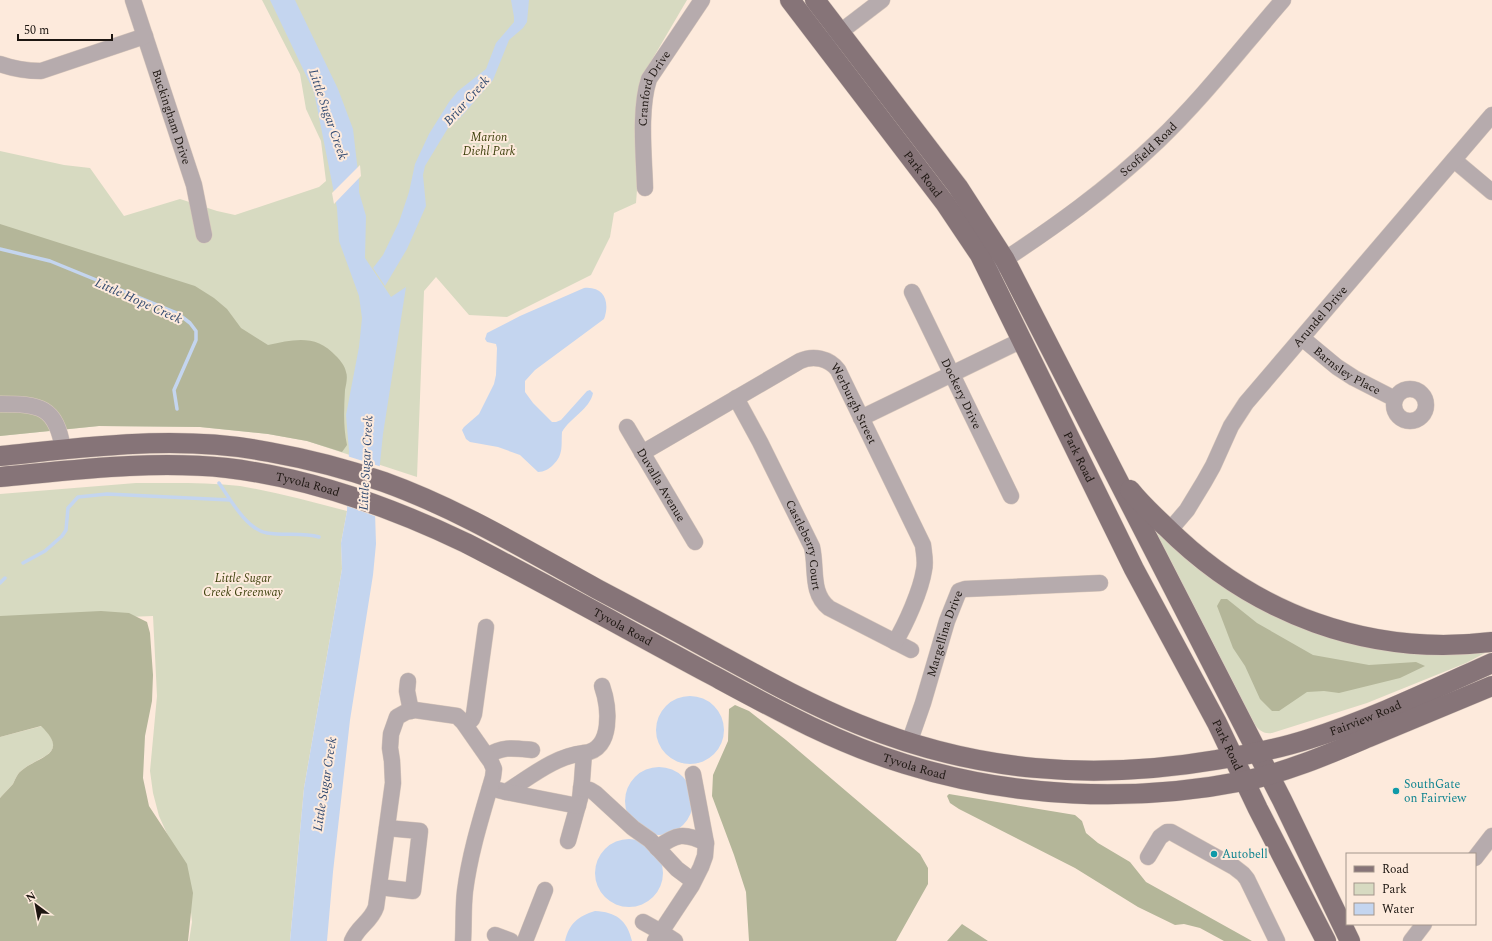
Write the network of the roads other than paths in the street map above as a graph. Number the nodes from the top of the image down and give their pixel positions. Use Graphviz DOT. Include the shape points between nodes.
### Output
graph roads {
  1 [pos="134,0"];
  2 [pos="702,0"];
  3 [pos="790,0"];
  4 [pos="815,0"];
  5 [pos="882,0"];
  6 [pos="1284,0"];
  7 [pos="840,32"];
  8 [pos="145,36"];
  9 [pos="824,44"];
  10 [pos="0,64"];
  11 [pos="1492,115"];
  12 [pos="1454,160"];
  13 [pos="645,188"];
  14 [pos="1492,192"];
  15 [pos="204,235"];
  16 [pos="996,265"];
  17 [pos="912,292"];
  18 [pos="1302,338"];
  19 [pos="1022,340"];
  20 [pos="952,374"];
  21 [pos="736,398"];
  22 [pos="1395,399"];
  23 [pos="0,404"];
  24 [pos="861,418"];
  25 [pos="627,427"];
  26 [pos="1100,446"];
  27 [pos="63,449"];
  28 [pos="642,453"];
  29 [pos="0,456"];
  30 [pos="0,478"];
  31 [pos="1011,496"];
  32 [pos="1169,531"];
  33 [pos="695,542"];
  34 [pos="1100,583"];
  35 [pos="486,627"];
  36 [pos="895,642"];
  37 [pos="1492,642"];
  38 [pos="911,650"];
  39 [pos="1492,663"];
  40 [pos="408,681"];
  41 [pos="602,686"];
  42 [pos="1492,686"];
  43 [pos="411,711"];
  44 [pos="466,725"];
  45 [pos="909,743"];
  46 [pos="532,750"];
  47 [pos="584,753"];
  48 [pos="1258,753"];
  49 [pos="487,756"];
  50 [pos="1234,757"];
  51 [pos="693,774"];
  52 [pos="1269,775"];
  53 [pos="1245,781"];
  54 [pos="490,788"];
  55 [pos="582,788"];
  56 [pos="506,792"];
  57 [pos="578,806"];
  58 [pos="387,828"];
  59 [pos="1492,836"];
  60 [pos="568,841"];
  61 [pos="706,843"];
  62 [pos="657,848"];
  63 [pos="1148,857"];
  64 [pos="1476,857"];
  65 [pos="693,881"];
  66 [pos="379,887"];
  67 [pos="545,890"];
  68 [pos="643,922"];
  69 [pos="1423,925"];
  70 [pos="496,935"];
  71 [pos="658,936"];
  72 [pos="352,941"];
  73 [pos="463,941"];
  74 [pos="511,941"];
  75 [pos="525,941"];
  76 [pos="675,941"];
  77 [pos="1277,941"];
  78 [pos="1326,941"];
  79 [pos="1350,941"];
  80 [pos="1411,941"];
  1 -- 8 [label="street, Buckingham Drive"];
  2 -- 13 [label="street, Cranford Drive" via="649,79 646,88"];
  3 -- 9 [label="main road, Park Road"];
  4 -- 7 [label="main road, Park Road"];
  5 -- 7 [label="street"];
  6 -- 16 [label="street, Scofield Road" via="1158,141 1080,208"];
  7 -- 9 [label="street"];
  7 -- 16 [label="main road, Park Road" via="958,188"];
  8 -- 10 [label="street" via="41,71 28,71"];
  8 -- 15 [label="street, Buckingham Drive" via="194,185"];
  9 -- 16 [label="main road, Park Road" via="970,239"];
  11 -- 12 [label="street, Arundel Drive"];
  12 -- 14 [label="street"];
  12 -- 18 [label="street, Arundel Drive"];
  16 -- 19 [label="main road, Park Road"];
  16 -- 26 [label="main road, Park Road"];
  17 -- 20 [label="street, Dockery Drive"];
  18 -- 22 [label="street, Barnsley Place" via="1337,367"];
  18 -- 32 [label="street, Arundel Drive" via="1240,411 1204,482 1187,510"];
  19 -- 20 [label="street"];
  19 -- 50 [label="main road, Park Road" via="1134,569"];
  20 -- 24 [label="street"];
  20 -- 31 [label="street, Dockery Drive"];
  21 -- 24 [label="street, Werburgh Street" via="800,361 815,358 835,367"];
  21 -- 28 [label="street, Werburgh Street"];
  21 -- 36 [label="street, Castleberry Court" via="812,547 816,587 822,601 829,608"];
  23 -- 27 [label="street" via="28,405 48,413 58,428"];
  24 -- 36 [label="street, Werburgh Street" via="923,545 925,559 922,579 904,627"];
  25 -- 28 [label="street, Duvalla Avenue"];
  26 -- 32 [label="main road" via="1142,505"];
  26 -- 48 [label="main road, Park Road"];
  27 -- 29 [label="main road, Tyvola Road"];
  27 -- 45 [label="main road, Tyvola Road" via="189,443 228,446 267,451 380,481 502,536 809,702 856,724"];
  28 -- 33 [label="street, Duvalla Avenue"];
  30 -- 53 [label="main road, Tyvola Road" via="116,467 188,466 263,473 318,486 355,497 440,530 774,708 836,739 905,764 997,786 1079,794 1163,792"];
  32 -- 37 [label="main road" via="1225,577 1273,606 1309,621 1354,634 1410,643 1449,645"];
  34 -- 45 [label="street, Margellina Drive" via="959,591 943,631"];
  35 -- 44 [label="street" via="474,714"];
  36 -- 38 [label="street, Castleberry Court"];
  39 -- 48 [label="main road, Fairview Road" via="1352,725"];
  40 -- 43 [label="street"];
  41 -- 47 [label="street" via="608,711 606,730 599,746 592,752"];
  42 -- 52 [label="main road, Fairview Road" via="1310,762"];
  43 -- 44 [label="street" via="423,710 453,715"];
  43 -- 58 [label="street" via="397,717 391,734 393,783"];
  44 -- 49 [label="street"];
  45 -- 50 [label="main road, Tyvola Road" via="994,763 1070,771 1143,770"];
  46 -- 49 [label="street" via="504,748"];
  47 -- 55 [label="street"];
  47 -- 56 [label="street" via="558,760"];
  48 -- 50 [label="main road, Fairview Road"];
  48 -- 52 [label="main road, Park Road"];
  49 -- 54 [label="street" via="494,769"];
  50 -- 53 [label="main road, Park Road"];
  51 -- 61 [label="street"];
  52 -- 53 [label="main road, Fairview Road"];
  52 -- 79 [label="main road, Park Road"];
  53 -- 78 [label="main road, Park Road"];
  54 -- 56 [label="street"];
  54 -- 73 [label="street" via="478,824 466,886"];
  55 -- 57 [label="street"];
  55 -- 62 [label="street" via="595,793"];
  56 -- 57 [label="street"];
  57 -- 60 [label="street"];
  58 -- 66 [label="street"];
  58 -- 66 [label="street" via="420,831 413,891"];
  59 -- 64 [label="street"];
  61 -- 62 [label="street" via="693,836 683,836 672,838"];
  61 -- 65 [label="street" via="704,860"];
  62 -- 65 [label="street"];
  63 -- 77 [label="street" via="1160,837 1171,832 1234,867 1247,879"];
  65 -- 71 [label="street"];
  66 -- 72 [label="street" via="374,913 370,920 357,930"];
  67 -- 75 [label="street"];
  68 -- 71 [label="street"];
  69 -- 80 [label="street"];
  70 -- 74 [label="street"];
  71 -- 76 [label="street"];
}
